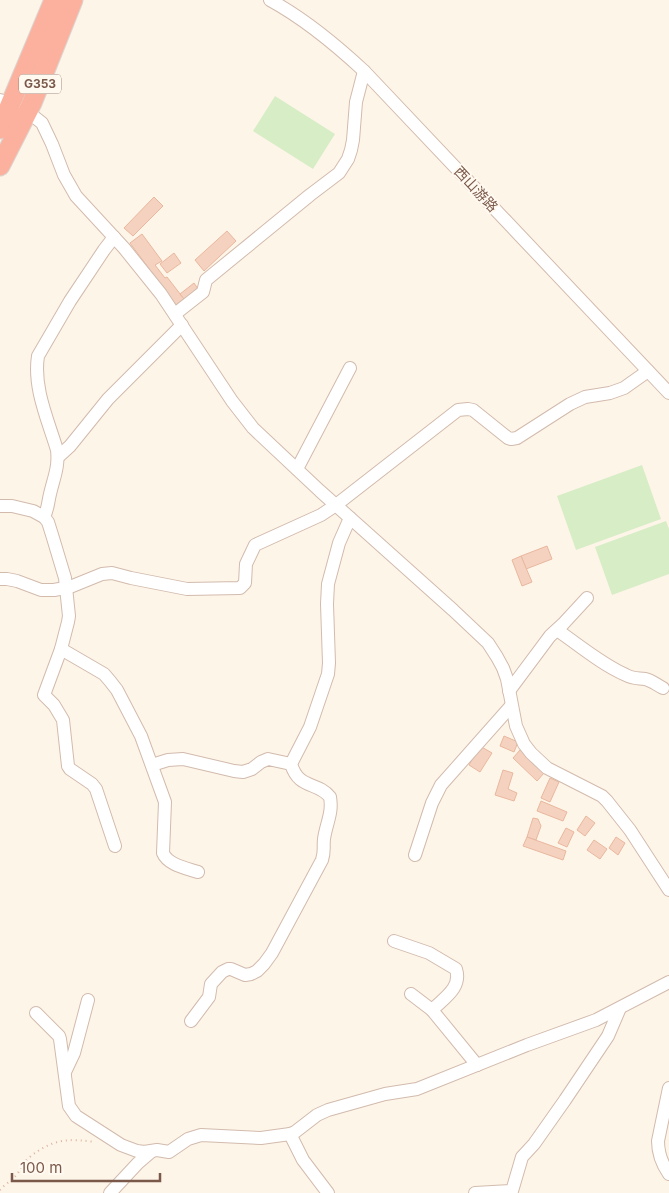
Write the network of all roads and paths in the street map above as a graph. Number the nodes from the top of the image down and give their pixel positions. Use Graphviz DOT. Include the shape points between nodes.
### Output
graph roads {
  1 [pos="54,0"];
  2 [pos="73,0"];
  3 [pos="270,0"];
  4 [pos="364,71"];
  5 [pos="13,105"];
  6 [pos="0,128"];
  7 [pos="0,166"];
  8 [pos="114,237"];
  9 [pos="178,320"];
  10 [pos="350,368"];
  11 [pos="648,371"];
  12 [pos="669,393"];
  13 [pos="58,457"];
  14 [pos="297,470"];
  15 [pos="336,505"];
  16 [pos="0,506"];
  17 [pos="44,517"];
  18 [pos="350,518"];
  19 [pos="0,579"];
  20 [pos="66,588"];
  21 [pos="586,598"];
  22 [pos="557,630"];
  23 [pos="61,649"];
  24 [pos="663,688"];
  25 [pos="509,691"];
  26 [pos="511,706"];
  27 [pos="291,764"];
  28 [pos="152,765"];
  29 [pos="116,846"];
  30 [pos="415,855"];
  31 [pos="198,872"];
  32 [pos="669,890"];
  33 [pos="394,941"];
  34 [pos="669,982"];
  35 [pos="411,994"];
  36 [pos="88,1000"];
  37 [pos="620,1008"];
  38 [pos="432,1010"];
  39 [pos="36,1013"];
  40 [pos="191,1021"];
  41 [pos="476,1065"];
  42 [pos="65,1072"];
  43 [pos="669,1088"];
  44 [pos="290,1134"];
  45 [pos="121,1145"];
  46 [pos="152,1152"];
  47 [pos="669,1174"];
  48 [pos="0,1190"];
  49 [pos="110,1193"];
  50 [pos="328,1193"];
  51 [pos="475,1193"];
  1 -- 5 [label="highway, G353"];
  2 -- 5 [label="highway, G353" via="54,49"];
  3 -- 4 [label="street, 西山游路" via="316,30"];
  4 -- 9 [label="street" via="356,102 351,150 339,173 206,280 203,292"];
  4 -- 11 [label="street, 西山游路"];
  5 -- 6 [label="highway, G353"];
  5 -- 7 [label="highway, G353"];
  5 -- 8 [label="street" via="42,123 76,196"];
  8 -- 9 [label="street"];
  8 -- 13 [label="street" via="70,301 38,356 40,395"];
  9 -- 13 [label="street"];
  9 -- 14 [label="street" via="242,415"];
  10 -- 14 [label="street"];
  11 -- 12 [label="street, 西山游路"];
  11 -- 15 [label="street" via="624,388 570,404 514,439 508,438 473,410 458,410"];
  13 -- 17 [label="street" via="57,473"];
  14 -- 15 [label="street"];
  15 -- 18 [label="street"];
  15 -- 20 [label="street" via="255,545 246,564 245,583 240,588 187,590 112,573"];
  16 -- 17 [label="street" via="33,511"];
  17 -- 20 [label="street"];
  18 -- 25 [label="street" via="482,637 503,668"];
  18 -- 27 [label="street" via="328,584 328,674 310,727"];
  19 -- 20 [label="street" via="17,581 40,590"];
  20 -- 23 [label="street" via="68,616"];
  21 -- 22 [label="street"];
  22 -- 24 [label="street" via="624,675 651,681"];
  22 -- 25 [label="street"];
  23 -- 28 [label="street" via="104,674 110,681 141,736"];
  23 -- 29 [label="street" via="44,695 63,720 68,766 96,789"];
  25 -- 26 [label="street"];
  26 -- 30 [label="street" via="441,785"];
  26 -- 32 [label="street" via="516,726 530,753 547,768 602,796 630,830"];
  27 -- 28 [label="street" via="268,759 238,772 183,759"];
  27 -- 40 [label="street" via="302,781 323,790 330,797 322,860 264,964 248,975 225,970 211,984 208,997"];
  28 -- 31 [label="street" via="165,802 164,856"];
  33 -- 38 [label="street" via="429,953 456,970 456,987"];
  34 -- 37 [label="street"];
  35 -- 38 [label="street"];
  36 -- 42 [label="street" via="74,1053"];
  37 -- 41 [label="street"];
  37 -- 51 [label="street" via="608,1036 555,1115 522,1157 512,1191"];
  38 -- 41 [label="street"];
  39 -- 42 [label="street" via="59,1036"];
  41 -- 44 [label="street" via="417,1089 328,1110"];
  42 -- 45 [label="street" via="68,1106 72,1112"];
  43 -- 47 [label="street" via="658,1141 661,1161"];
  44 -- 46 [label="street" via="261,1138 201,1135 190,1138 169,1152"];
  44 -- 50 [label="street" via="303,1160"];
  45 -- 46 [label="street"];
  45 -- 48 [label="path" via="78,1140 49,1144 24,1162 16,1176"];
  46 -- 49 [label="street"];
}
